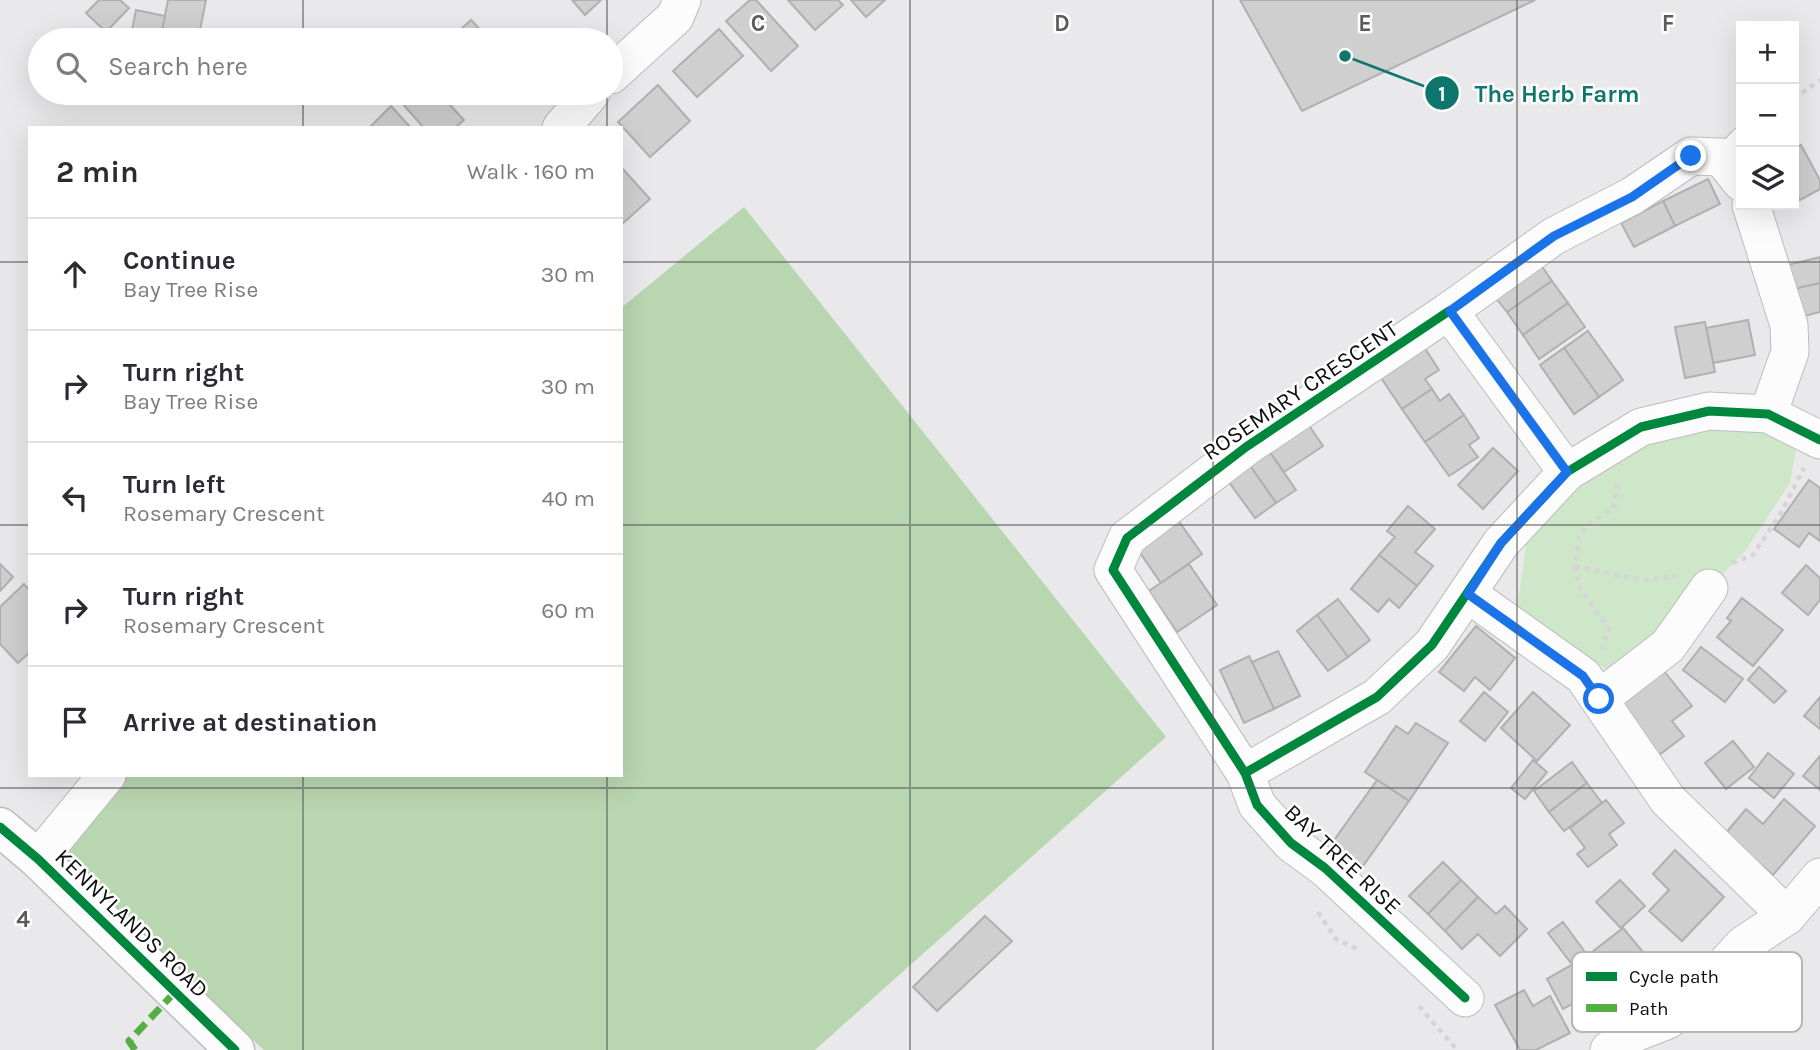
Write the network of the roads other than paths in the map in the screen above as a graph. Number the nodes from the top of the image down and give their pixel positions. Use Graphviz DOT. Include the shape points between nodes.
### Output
graph roads {
  1 [pos="682,0"];
  2 [pos="623,64"];
  3 [pos="581,105"];
  4 [pos="563,126"];
  5 [pos="1734,159"];
  6 [pos="1753,210"];
  7 [pos="1450,311"];
  8 [pos="1769,414"];
  9 [pos="1819,440"];
  10 [pos="1567,472"];
  11 [pos="1706,577"];
  12 [pos="1468,594"];
  13 [pos="1591,688"];
  14 [pos="1245,773"];
  15 [pos="105,777"];
  16 [pos="0,827"];
  17 [pos="38,859"];
  18 [pos="1820,877"];
  19 [pos="1787,916"];
  20 [pos="1737,952"];
  21 [pos="1465,998"];
  22 [pos="1637,1032"];
  23 [pos="235,1050"];
  24 [pos="1609,1050"];
  1 -- 2 [label="street" via="675,17"];
  3 -- 4 [label="street"];
  5 -- 7 [label="street, ROSEMARY CRESCENT" via="1691,156 1632,197 1554,236"];
  6 -- 8 [label="street" via="1789,325 1790,352"];
  7 -- 10 [label="street"];
  7 -- 14 [label="street, ROSEMARY CRESCENT" via="1246,447 1127,538 1113,570"];
  8 -- 9 [label="street"];
  8 -- 10 [label="street" via="1709,411 1641,427"];
  10 -- 12 [label="street" via="1501,543"];
  11 -- 13 [label="street" via="1668,646"];
  12 -- 13 [label="street"];
  12 -- 14 [label="street" via="1432,645 1377,697"];
  13 -- 19 [label="street" via="1668,800"];
  14 -- 21 [label="street, BAY TREE RISE" via="1257,805 1291,843 1325,868"];
  15 -- 17 [label="street, KENNYLANDS ROAD"];
  16 -- 17 [label="street, KENNYLANDS ROAD"];
  17 -- 23 [label="street, KENNYLANDS ROAD"];
  18 -- 19 [label="street"];
  19 -- 20 [label="street"];
  22 -- 24 [label="street"];
}
